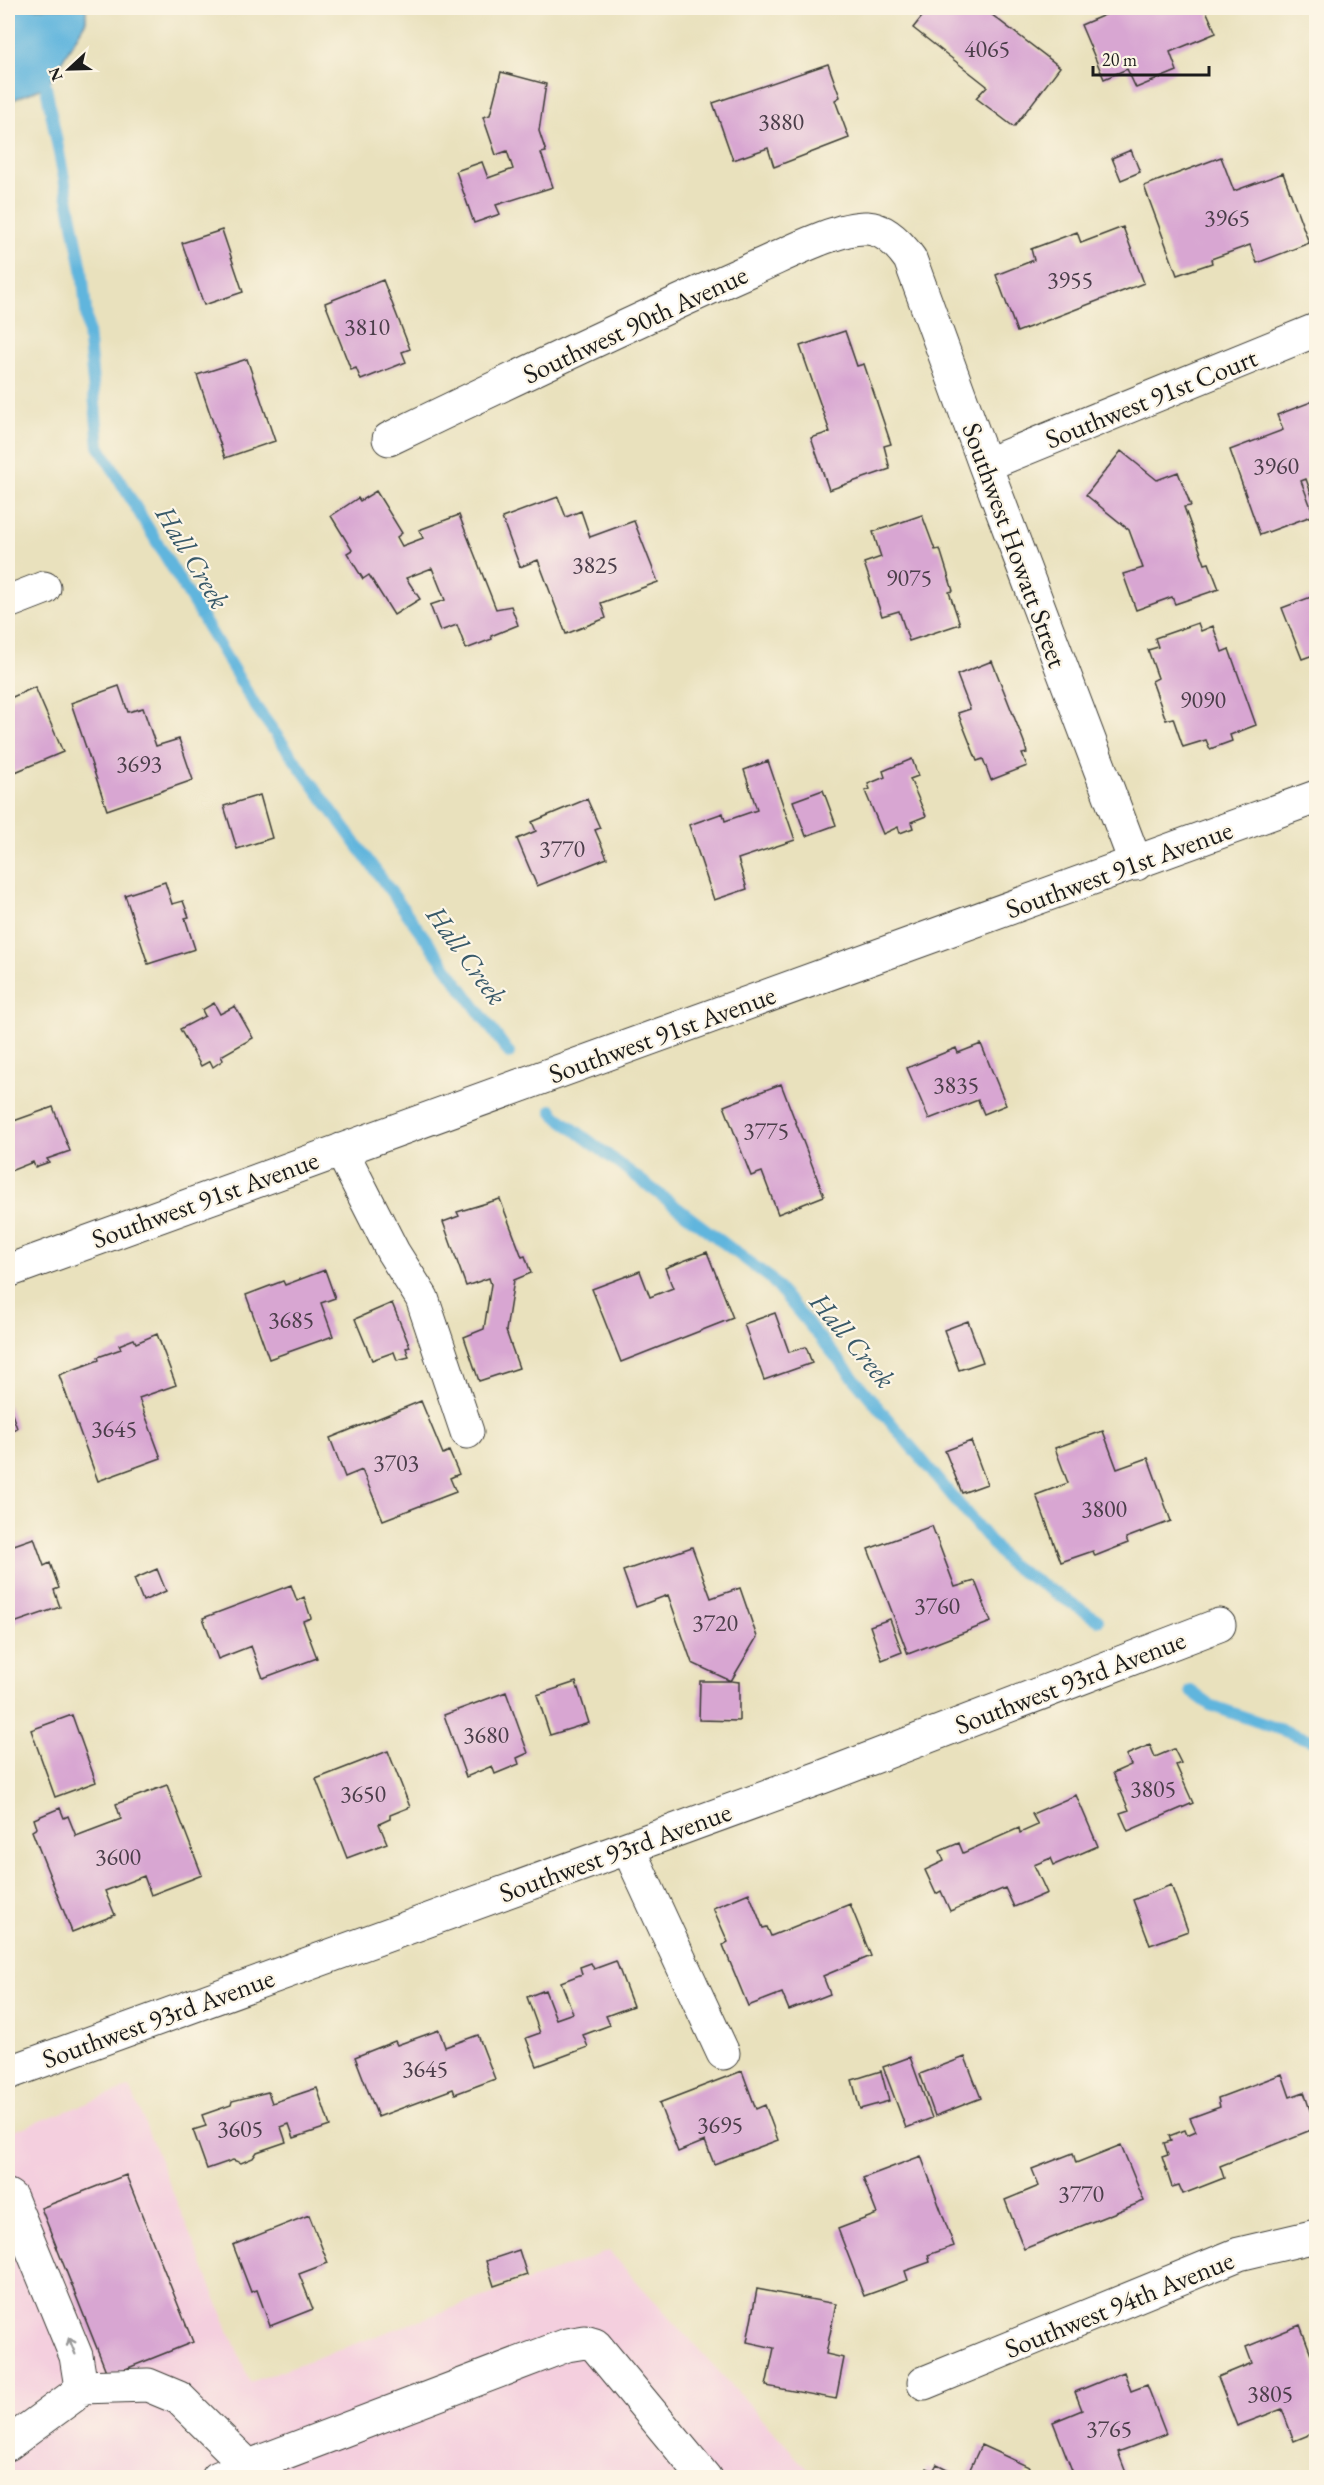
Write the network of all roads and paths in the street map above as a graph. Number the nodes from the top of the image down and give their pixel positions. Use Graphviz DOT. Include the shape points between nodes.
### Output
graph roads {
  1 [pos="885,234"];
  2 [pos="1317,330"];
  3 [pos="389,439"];
  4 [pos="985,465"];
  5 [pos="44,588"];
  6 [pos="8,602"];
  7 [pos="1317,797"];
  8 [pos="1136,864"];
  9 [pos="341,1150"];
  10 [pos="8,1271"];
  11 [pos="467,1432"];
  12 [pos="1219,1625"];
  13 [pos="628,1848"];
  14 [pos="723,2053"];
  15 [pos="8,2073"];
  16 [pos="8,2196"];
  17 [pos="1317,2236"];
  18 [pos="924,2383"];
  19 [pos="81,2387"];
  20 [pos="22,2420"];
  21 [pos="8,2445"];
  22 [pos="233,2472"];
  23 [pos="705,2478"];
  1 -- 3 [label="street, Southwest 90th Avenue" via="868,228 817,242 655,312"];
  1 -- 4 [label="street, Southwest Howatt Street" via="900,244 910,259"];
  2 -- 4 [label="street, Southwest 91st Court"];
  4 -- 8 [label="street, Southwest Howatt Street"];
  5 -- 6 [label="street"];
  7 -- 8 [label="street, Southwest 91st Avenue"];
  8 -- 9 [label="street, Southwest 91st Avenue"];
  9 -- 10 [label="street, Southwest 91st Avenue"];
  9 -- 11 [label="street" via="393,1252 422,1298"];
  12 -- 13 [label="street, Southwest 93rd Avenue"];
  13 -- 14 [label="street"];
  13 -- 15 [label="street, Southwest 93rd Avenue"];
  19 -- 16 [label="street, one-way" via="76,2356"];
  17 -- 18 [label="street, Southwest 94th Avenue" via="1239,2254"];
  19 -- 20 [label="street"];
  19 -- 22 [label="street" via="148,2385 179,2398"];
  20 -- 21 [label="street"];
  22 -- 23 [label="street" via="567,2344 585,2342 596,2345"];
}
